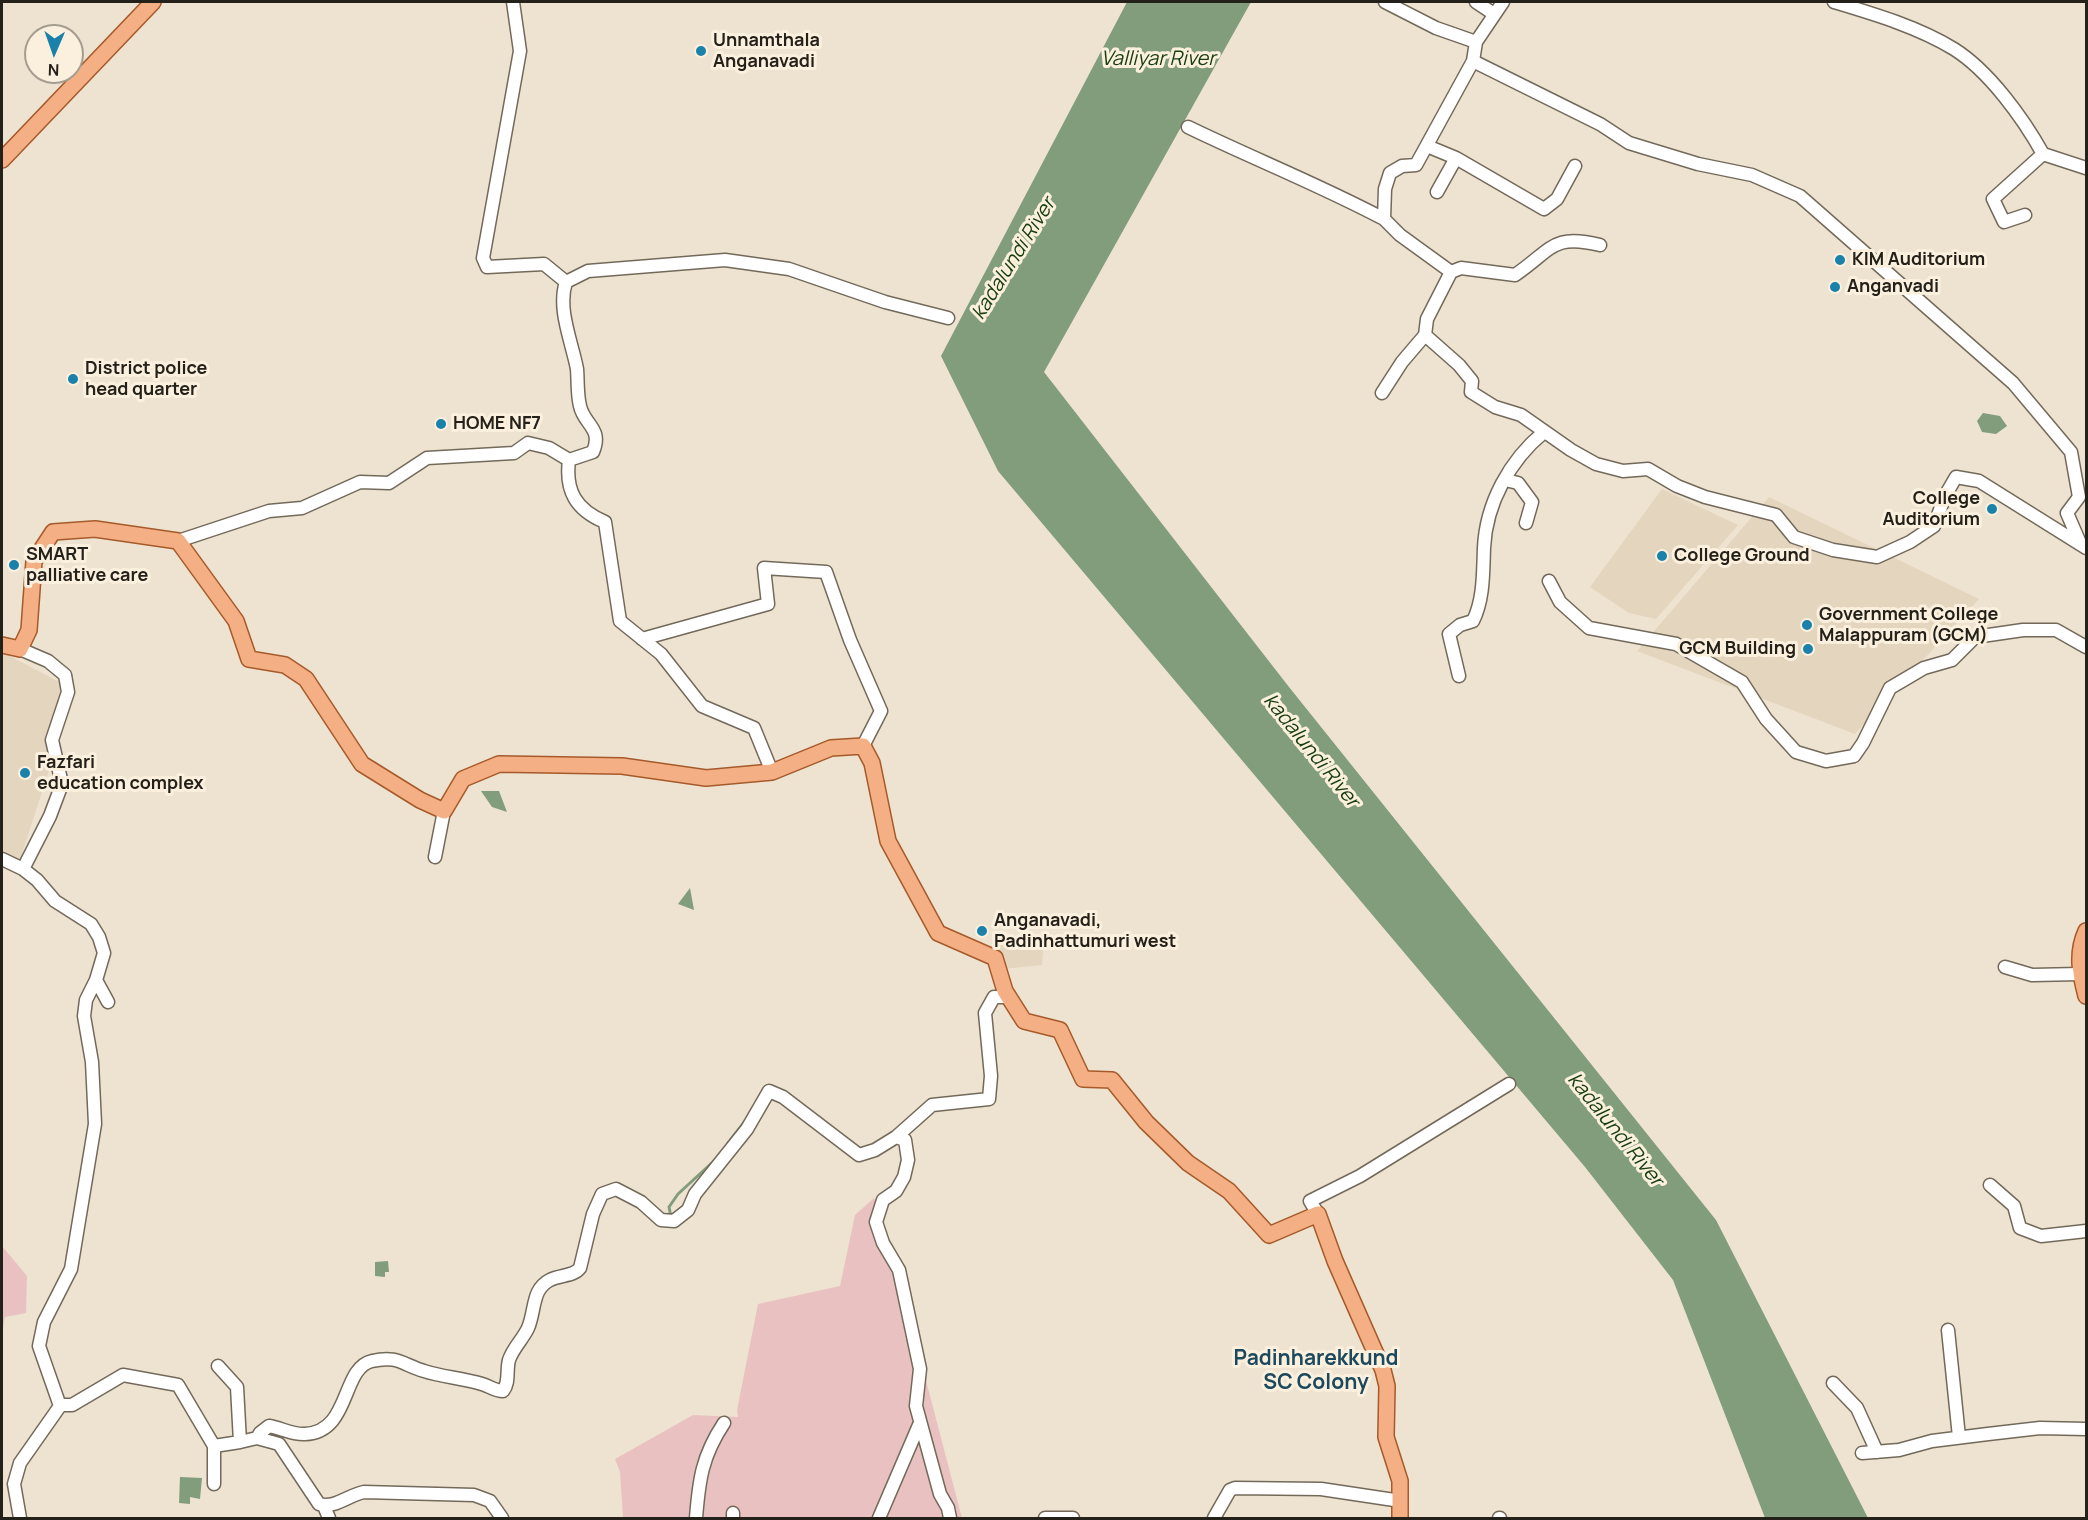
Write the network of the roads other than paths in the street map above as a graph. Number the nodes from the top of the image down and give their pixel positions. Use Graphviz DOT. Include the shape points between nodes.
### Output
graph roads {
  1 [pos="153,2"];
  2 [pos="513,2"];
  3 [pos="1385,2"];
  4 [pos="1476,2"];
  5 [pos="1503,2"];
  6 [pos="1834,2"];
  7 [pos="1494,14"];
  8 [pos="1476,42"];
  9 [pos="1473,61"];
  10 [pos="1188,127"];
  11 [pos="1427,146"];
  12 [pos="2043,154"];
  13 [pos="1456,158"];
  14 [pos="2,160"];
  15 [pos="1575,166"];
  16 [pos="2086,168"];
  17 [pos="1437,192"];
  18 [pos="2025,215"];
  19 [pos="1384,219"];
  20 [pos="1600,245"];
  21 [pos="1451,272"];
  22 [pos="566,282"];
  23 [pos="948,318"];
  24 [pos="1425,334"];
  25 [pos="1382,393"];
  26 [pos="1545,432"];
  27 [pos="568,460"];
  28 [pos="1505,480"];
  29 [pos="1526,523"];
  30 [pos="178,541"];
  31 [pos="2083,546"];
  32 [pos="1549,581"];
  33 [pos="642,639"];
  34 [pos="2,645"];
  35 [pos="2086,647"];
  36 [pos="20,650"];
  37 [pos="1459,676"];
  38 [pos="863,746"];
  39 [pos="772,772"];
  40 [pos="444,811"];
  41 [pos="435,857"];
  42 [pos="2,859"];
  43 [pos="23,869"];
  44 [pos="2086,931"];
  45 [pos="2005,967"];
  46 [pos="2080,974"];
  47 [pos="96,980"];
  48 [pos="2086,996"];
  49 [pos="1009,997"];
  50 [pos="108,1002"];
  51 [pos="1509,1084"];
  52 [pos="896,1137"];
  53 [pos="1990,1185"];
  54 [pos="1318,1214"];
  55 [pos="2086,1231"];
  56 [pos="1948,1330"];
  57 [pos="218,1366"];
  58 [pos="1833,1383"];
  59 [pos="60,1405"];
  60 [pos="724,1423"];
  61 [pos="921,1428"];
  62 [pos="2086,1429"];
  63 [pos="1959,1437"];
  64 [pos="257,1438"];
  65 [pos="240,1442"];
  66 [pos="214,1446"];
  67 [pos="1877,1452"];
  68 [pos="1862,1453"];
  69 [pos="214,1484"];
  70 [pos="1401,1501"];
  71 [pos="324,1506"];
  72 [pos="20,1518"];
  73 [pos="329,1518"];
  74 [pos="502,1518"];
  75 [pos="696,1518"];
  76 [pos="879,1518"];
  77 [pos="950,1518"];
  78 [pos="1045,1518"];
  79 [pos="1073,1518"];
  80 [pos="1214,1518"];
  81 [pos="1400,1518"];
  1 -- 14 [label="main road"];
  2 -- 22 [label="street" via="520,51 483,258 487,267 544,264"];
  3 -- 8 [label="street" via="1429,25"];
  4 -- 7 [label="street"];
  5 -- 7 [label="street"];
  6 -- 12 [label="street" via="1887,19 1954,50 1999,89"];
  7 -- 8 [label="street"];
  8 -- 9 [label="street"];
  9 -- 11 [label="street"];
  9 -- 31 [label="street" via="1600,124 1629,143 1752,175 1800,196 2013,383 2071,452 2079,497 2067,513"];
  10 -- 19 [label="street" via="1280,171 1309,180"];
  11 -- 13 [label="street"];
  11 -- 19 [label="street" via="1416,165 1402,166 1390,173"];
  12 -- 16 [label="street"];
  12 -- 18 [label="street" via="1993,199 2004,222"];
  13 -- 15 [label="street" via="1544,209 1557,199"];
  13 -- 17 [label="street"];
  19 -- 21 [label="street"];
  20 -- 21 [label="street" via="1563,240 1515,275 1461,268"];
  21 -- 24 [label="street" via="1427,319"];
  22 -- 23 [label="street" via="588,271 725,260 789,270"];
  22 -- 27 [label="street" via="562,295 577,370 580,408 593,426 596,444 592,452"];
  24 -- 25 [label="street"];
  24 -- 26 [label="street" via="1460,365 1472,381 1471,392 1495,407 1521,415"];
  26 -- 28 [label="street" via="1524,448"];
  26 -- 31 [label="street" via="1596,464 1623,471 1648,469 1705,497 1776,514 1794,537 1833,550 1877,557 1910,542 1934,526 1944,496 1956,477 1979,482"];
  27 -- 30 [label="street" via="549,448 528,442 514,453 427,458 389,483 360,482 302,508 269,511"];
  27 -- 33 [label="street" via="567,478 573,499 588,515 605,522 620,621"];
  28 -- 29 [label="street" via="1518,483 1532,502"];
  28 -- 37 [label="street" via="1493,499 1487,524 1479,609 1473,621 1449,634"];
  30 -- 36 [label="main road" via="95,529 53,532 34,561 30,630"];
  30 -- 40 [label="main road" via="236,621 249,659 285,665 306,679 362,764"];
  32 -- 35 [label="street" via="1560,602 1589,628 1676,644 1742,682 1766,719 1796,752 1826,761 1854,756 1890,687 1924,668 1952,660 1975,638 2023,630 2056,630"];
  33 -- 38 [label="street" via="768,604 764,568 826,572 881,711"];
  33 -- 39 [label="street" via="661,654 702,706 754,728"];
  34 -- 36 [label="main road"];
  36 -- 43 [label="street" via="48,661 65,675 68,692 52,741 62,783"];
  38 -- 39 [label="main road" via="831,748"];
  38 -- 49 [label="main road" via="872,763 888,841 938,933 995,958"];
  39 -- 40 [label="main road" via="706,778 622,766 499,764 463,779"];
  40 -- 41 [label="street"];
  42 -- 43 [label="street"];
  43 -- 47 [label="street" via="55,901 91,924 104,954"];
  44 -- 46 [label="main road" via="2080,945"];
  45 -- 46 [label="street" via="2032,975"];
  46 -- 48 [label="main road"];
  47 -- 50 [label="street"];
  47 -- 59 [label="street" via="86,1000 84,1016 92,1062 94,1124 71,1269 44,1322 39,1346"];
  49 -- 52 [label="street" via="994,997 985,1013 991,1076 989,1099 932,1105"];
  49 -- 54 [label="main road" via="1024,1021 1060,1030 1083,1079 1112,1080 1146,1122 1188,1163 1228,1191 1269,1235"];
  51 -- 54 [label="street" via="1360,1176 1310,1201"];
  52 -- 61 [label="street" via="905,1140 908,1160 896,1191 883,1200 876,1222 899,1270 916,1346 921,1369 916,1406"];
  52 -- 64 [label="street" via="860,1155 783,1097 769,1091 747,1129 681,1217 661,1220 641,1202 616,1189 602,1194 580,1268 554,1276 537,1293 527,1330 509,1361 503,1391 423,1371 405,1361 371,1361 356,1372 336,1416 324,1428 304,1434 269,1426"];
  53 -- 55 [label="street" via="2014,1206 2020,1228 2041,1236"];
  54 -- 70 [label="main road" via="1383,1370 1387,1386 1386,1437 1400,1481"];
  56 -- 63 [label="street"];
  57 -- 65 [label="street" via="237,1387"];
  58 -- 67 [label="street" via="1857,1408"];
  59 -- 66 [label="street" via="72,1405 123,1375 178,1385"];
  59 -- 72 [label="street" via="20,1463 14,1484"];
  60 -- 75 [label="street" via="709,1446 701,1470"];
  61 -- 76 [label="street" via="919,1425"];
  61 -- 77 [label="street"];
  62 -- 63 [label="street" via="2040,1428"];
  63 -- 67 [label="street"];
  64 -- 65 [label="street"];
  64 -- 71 [label="street" via="279,1444"];
  65 -- 66 [label="street"];
  66 -- 69 [label="street"];
  67 -- 68 [label="street"];
  70 -- 80 [label="street" via="1321,1489 1235,1488"];
  70 -- 81 [label="main road"];
  71 -- 73 [label="street"];
  71 -- 74 [label="street" via="364,1492 474,1495 490,1501"];
  78 -- 79 [label="street"];
}
